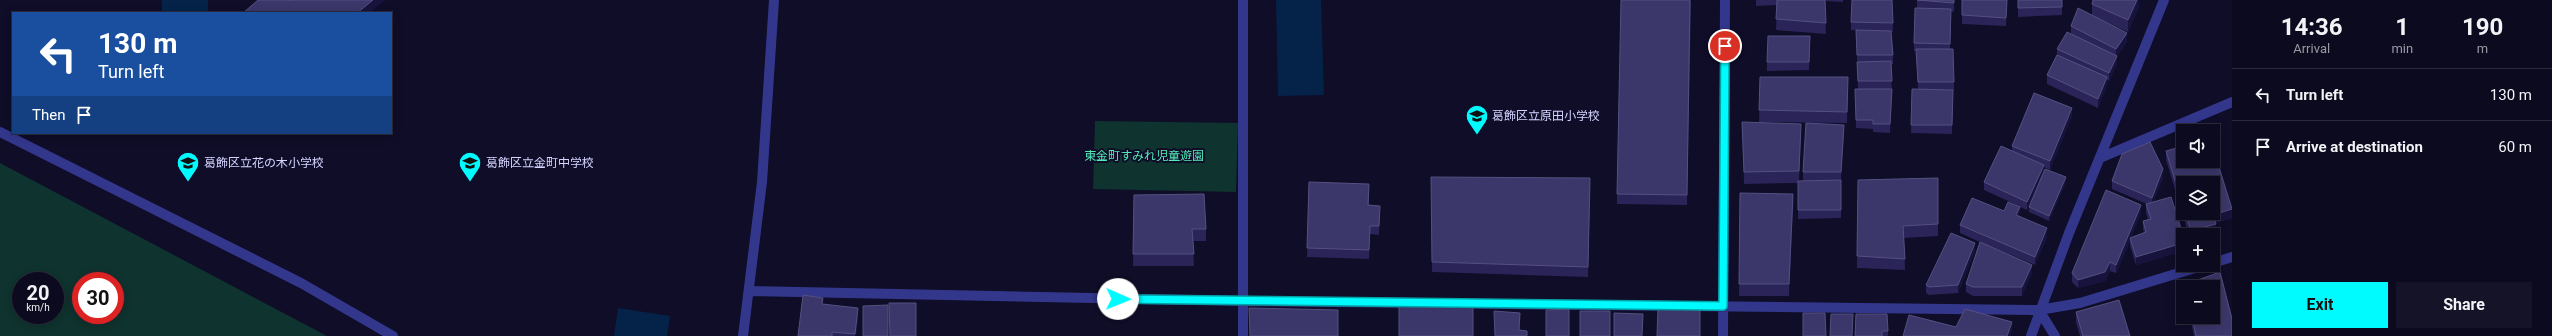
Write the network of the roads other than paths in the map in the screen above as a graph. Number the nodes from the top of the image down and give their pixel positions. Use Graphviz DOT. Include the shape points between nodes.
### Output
graph roads {
  1 [pos="774,0"];
  2 [pos="1243,0"];
  3 [pos="1726,0"];
  4 [pos="2164,0"];
  5 [pos="2232,102"];
  6 [pos="0,132"];
  7 [pos="2100,158"];
  8 [pos="2232,259"];
  9 [pos="2220,261"];
  10 [pos="2182,272"];
  11 [pos="750,291"];
  12 [pos="1244,301"];
  13 [pos="1723,306"];
  14 [pos="2039,310"];
  15 [pos="393,336"];
  16 [pos="743,336"];
  17 [pos="1243,336"];
  18 [pos="1723,336"];
  19 [pos="2031,336"];
  20 [pos="2055,336"];
  1 -- 11 [label="street" via="763,174"];
  2 -- 12 [label="street"];
  3 -- 13 [label="street"];
  4 -- 7 [label="street"];
  5 -- 7 [label="street"];
  6 -- 15 [label="street" via="301,284"];
  7 -- 14 [label="street"];
  8 -- 9 [label="street"];
  10 -- 14 [label="street" via="2080,303"];
  11 -- 12 [label="street"];
  11 -- 16 [label="street"];
  12 -- 13 [label="street"];
  12 -- 17 [label="street"];
  13 -- 14 [label="street"];
  13 -- 18 [label="street"];
  14 -- 19 [label="street"];
  14 -- 20 [label="street"];
}
